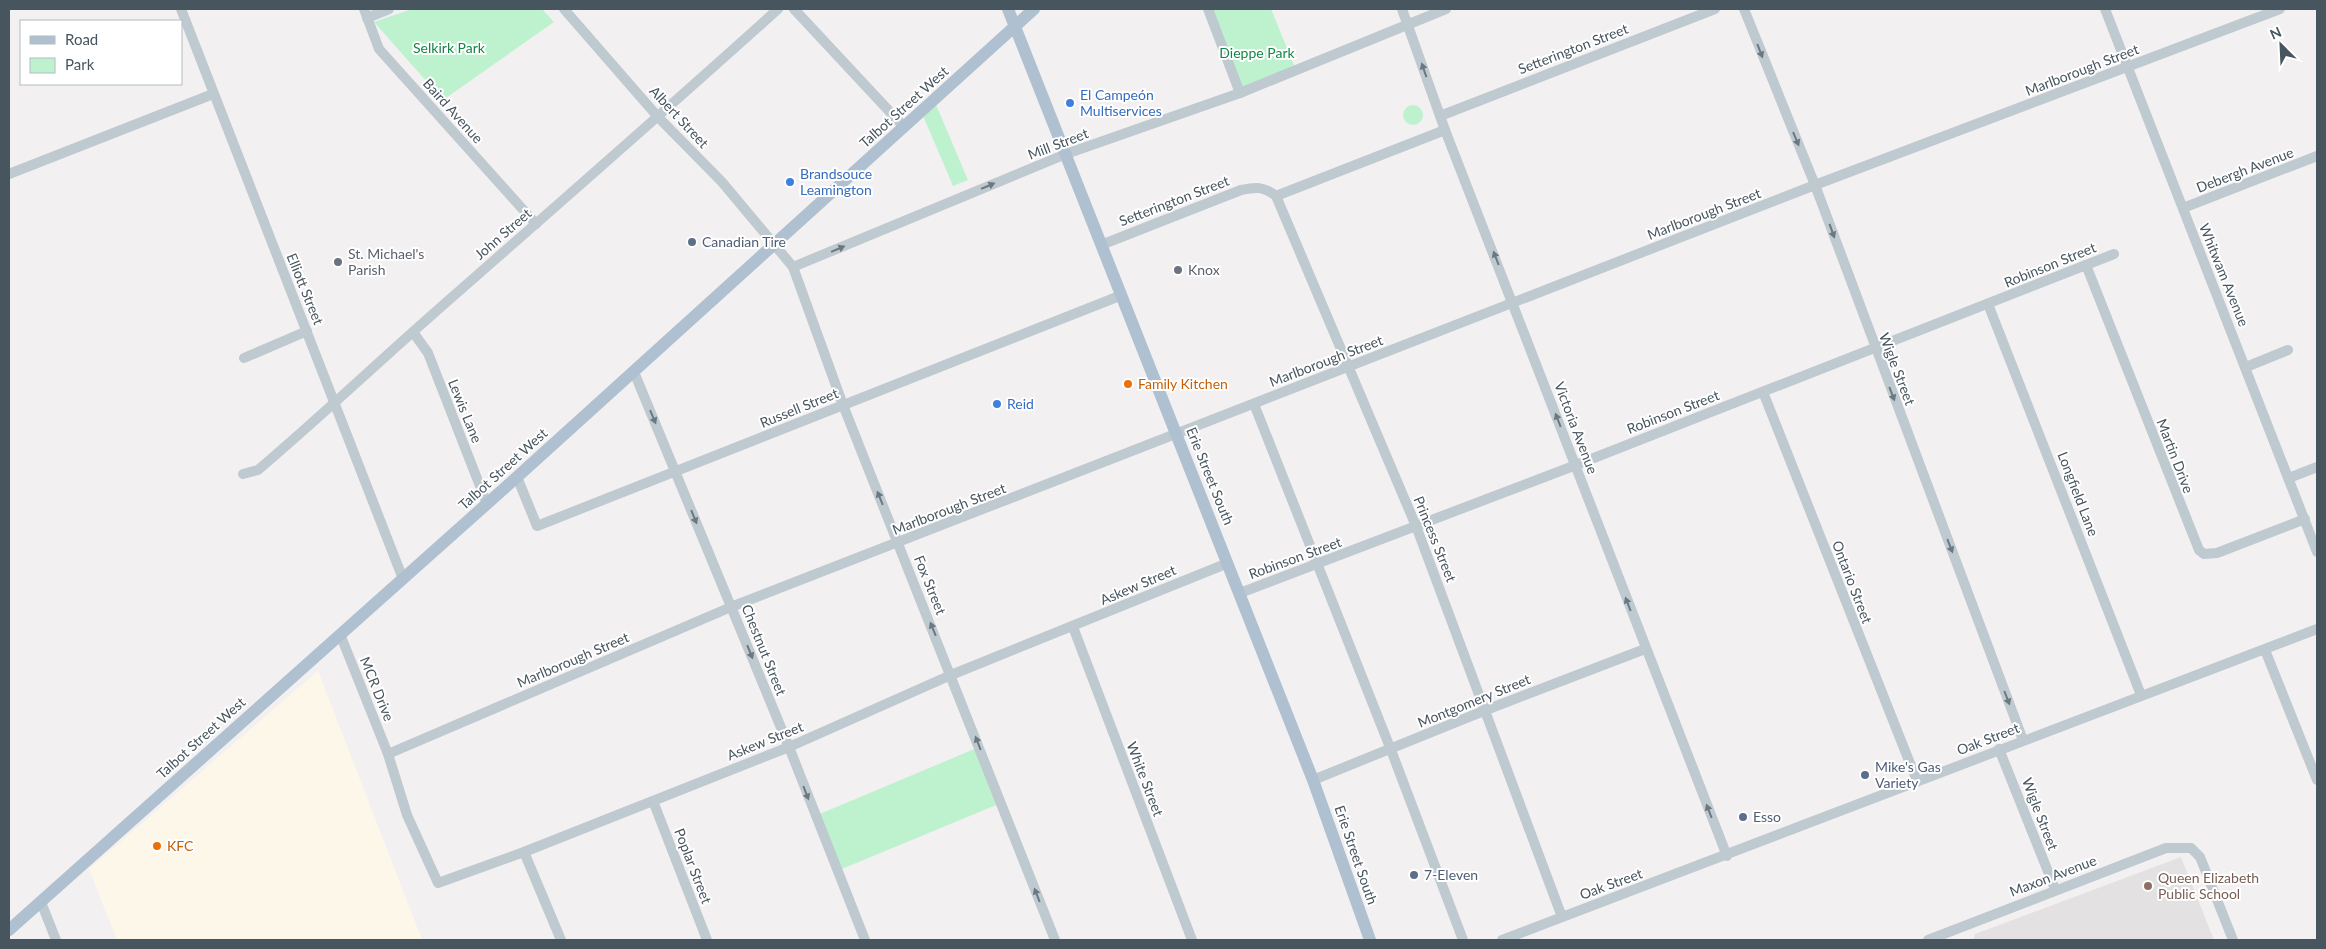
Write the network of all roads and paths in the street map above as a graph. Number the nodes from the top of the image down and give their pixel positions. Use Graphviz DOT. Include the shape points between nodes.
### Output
graph roads {
  1 [pos="180,9"];
  2 [pos="389,9"];
  3 [pos="564,9"];
  4 [pos="778,9"];
  5 [pos="794,9"];
  6 [pos="1008,9"];
  7 [pos="1034,9"];
  8 [pos="1208,9"];
  9 [pos="1402,9"];
  10 [pos="1446,9"];
  11 [pos="1715,9"];
  12 [pos="1744,9"];
  13 [pos="2106,9"];
  14 [pos="2280,9"];
  15 [pos="365,13"];
  16 [pos="1408,24"];
  17 [pos="1015,26"];
  18 [pos="2128,67"];
  19 [pos="1240,93"];
  20 [pos="212,94"];
  21 [pos="1440,116"];
  22 [pos="658,118"];
  23 [pos="904,127"];
  24 [pos="1446,130"];
  25 [pos="1066,154"];
  26 [pos="2317,156"];
  27 [pos="9,174"];
  28 [pos="1815,185"];
  29 [pos="1276,196"];
  30 [pos="2183,208"];
  31 [pos="536,224"];
  32 [pos="774,244"];
  33 [pos="1101,245"];
  34 [pos="2114,254"];
  35 [pos="2086,265"];
  36 [pos="793,267"];
  37 [pos="1122,295"];
  38 [pos="1514,304"];
  39 [pos="1988,304"];
  40 [pos="307,331"];
  41 [pos="413,332"];
  42 [pos="1875,348"];
  43 [pos="2288,350"];
  44 [pos="244,358"];
  45 [pos="1347,366"];
  46 [pos="2246,367"];
  47 [pos="634,372"];
  48 [pos="1763,392"];
  49 [pos="335,404"];
  50 [pos="1254,404"];
  51 [pos="843,405"];
  52 [pos="1177,434"];
  53 [pos="1576,465"];
  54 [pos="2317,467"];
  55 [pos="676,472"];
  56 [pos="243,474"];
  57 [pos="517,477"];
  58 [pos="2289,478"];
  59 [pos="487,504"];
  60 [pos="2305,519"];
  61 [pos="1416,526"];
  62 [pos="898,543"];
  63 [pos="2317,552"];
  64 [pos="1228,562"];
  65 [pos="1317,565"];
  66 [pos="403,579"];
  67 [pos="1240,593"];
  68 [pos="731,607"];
  69 [pos="1073,627"];
  70 [pos="2317,629"];
  71 [pos="340,634"];
  72 [pos="1645,650"];
  73 [pos="2264,650"];
  74 [pos="951,675"];
  75 [pos="2142,695"];
  76 [pos="1486,710"];
  77 [pos="2023,740"];
  78 [pos="789,747"];
  79 [pos="2000,749"];
  80 [pos="1391,750"];
  81 [pos="388,754"];
  82 [pos="1314,780"];
  83 [pos="2317,780"];
  84 [pos="1917,781"];
  85 [pos="653,801"];
  86 [pos="524,852"];
  87 [pos="1727,856"];
  88 [pos="2055,889"];
  89 [pos="41,902"];
  90 [pos="1562,917"];
  91 [pos="9,930"];
  92 [pos="1946,937"];
  93 [pos="56,940"];
  94 [pos="560,940"];
  95 [pos="707,940"];
  96 [pos="865,940"];
  97 [pos="1055,940"];
  98 [pos="1192,940"];
  99 [pos="1370,940"];
  100 [pos="1462,940"];
  101 [pos="1502,940"];
  102 [pos="1928,940"];
  103 [pos="2233,940"];
  1 -- 20 [label="street, Elliott Street"];
  2 -- 15 [label="street"];
  3 -- 22 [label="street, Albert Street"];
  4 -- 22 [label="street, John Street"];
  5 -- 23 [label="street"];
  6 -- 17 [label="main road, Erie Street South"];
  7 -- 17 [label="main road, Talbot Street West"];
  8 -- 19 [label="street"];
  9 -- 16 [label="street, Victoria Avenue"];
  10 -- 16 [label="street, Mill Street"];
  11 -- 21 [label="street, Setterington Street"];
  12 -- 28 [label="street, Wigle Street, one-way"];
  13 -- 18 [label="street, Whitwam Avenue"];
  14 -- 18 [label="street, Marlborough Street"];
  15 -- 31 [label="street, Baird Avenue" via="379,50"];
  16 -- 19 [label="street, Mill Street"];
  21 -- 16 [label="street, Victoria Avenue, one-way"];
  17 -- 23 [label="main road, Talbot Street West"];
  17 -- 25 [label="main road, Erie Street South"];
  18 -- 28 [label="street, Marlborough Street"];
  18 -- 30 [label="street, Whitwam Avenue"];
  19 -- 25 [label="street, Mill Street"];
  20 -- 27 [label="street"];
  20 -- 40 [label="street, Elliott Street"];
  21 -- 24 [label="street, Victoria Avenue"];
  22 -- 31 [label="street, John Street"];
  22 -- 32 [label="street, Albert Street" via="722,182"];
  23 -- 32 [label="main road, Talbot Street West"];
  24 -- 29 [label="street"];
  38 -- 24 [label="street, Victoria Avenue, one-way"];
  25 -- 33 [label="main road, Erie Street South"];
  36 -- 25 [label="street, Mill Street, one-way"];
  26 -- 30 [label="street, Debergh Avenue"];
  28 -- 38 [label="street, Marlborough Street"];
  28 -- 42 [label="street, Wigle Street, one-way"];
  29 -- 33 [label="street, Setterington Street" via="1258,186 1202,204"];
  29 -- 45 [label="street, Princess Street"];
  30 -- 46 [label="street, Whitwam Avenue"];
  31 -- 41 [label="street, John Street"];
  32 -- 36 [label="street, Fox Street"];
  32 -- 47 [label="main road, Talbot Street West"];
  33 -- 37 [label="main road, Erie Street South"];
  34 -- 35 [label="street, Robinson Street"];
  35 -- 39 [label="street, Robinson Street"];
  35 -- 60 [label="street, Martin Drive" via="2199,550 2204,554 2217,553"];
  36 -- 51 [label="street, Fox Street"];
  37 -- 51 [label="street, Russell Street"];
  37 -- 52 [label="main road, Erie Street South"];
  38 -- 45 [label="street, Marlborough Street"];
  53 -- 38 [label="street, Victoria Avenue, one-way"];
  39 -- 42 [label="street, Robinson Street"];
  39 -- 75 [label="street, Longfield Lane"];
  40 -- 44 [label="street"];
  40 -- 49 [label="street, Elliott Street"];
  41 -- 49 [label="street, John Street"];
  41 -- 59 [label="street, Lewis Lane" via="428,353"];
  42 -- 48 [label="street, Robinson Street"];
  42 -- 77 [label="street, Wigle Street, one-way"];
  43 -- 46 [label="street"];
  45 -- 50 [label="street, Marlborough Street"];
  45 -- 61 [label="street, Princess Street"];
  46 -- 58 [label="street, Whitwam Avenue"];
  47 -- 55 [label="street, Chestnut Street, one-way"];
  47 -- 57 [label="main road, Talbot Street West"];
  48 -- 53 [label="street, Robinson Street"];
  48 -- 84 [label="street, Ontario Street"];
  49 -- 56 [label="street, John Street" via="258,470"];
  49 -- 66 [label="street, Elliott Street"];
  50 -- 52 [label="street, Marlborough Street"];
  50 -- 65 [label="street"];
  51 -- 55 [label="street, Russell Street"];
  62 -- 51 [label="street, Fox Street, one-way"];
  52 -- 62 [label="street, Marlborough Street"];
  52 -- 64 [label="main road, Erie Street South"];
  53 -- 61 [label="street, Robinson Street"];
  72 -- 53 [label="street, Victoria Avenue, one-way"];
  54 -- 58 [label="street"];
  55 -- 57 [label="street, Russell Street" via="537,526"];
  55 -- 68 [label="street, Chestnut Street, one-way"];
  57 -- 59 [label="main road, Talbot Street West"];
  58 -- 60 [label="street, Whitwam Avenue"];
  59 -- 66 [label="main road, Talbot Street West"];
  60 -- 63 [label="street, Whitwam Avenue"];
  61 -- 65 [label="street, Robinson Street"];
  61 -- 76 [label="street, Princess Street"];
  62 -- 68 [label="street, Marlborough Street"];
  74 -- 62 [label="street, Fox Street, one-way"];
  64 -- 67 [label="main road, Erie Street South"];
  64 -- 69 [label="street, Askew Street"];
  65 -- 67 [label="street, Robinson Street"];
  65 -- 80 [label="street"];
  66 -- 71 [label="main road, Talbot Street West"];
  67 -- 82 [label="main road, Erie Street South"];
  68 -- 78 [label="street, Chestnut Street, one-way"];
  68 -- 81 [label="street, Marlborough Street"];
  69 -- 74 [label="street, Askew Street"];
  69 -- 98 [label="street, White Street"];
  70 -- 73 [label="street, Oak Street"];
  71 -- 81 [label="street, MCR Drive"];
  71 -- 89 [label="main road, Talbot Street West"];
  72 -- 76 [label="street, Montgomery Street"];
  87 -- 72 [label="street, Victoria Avenue, one-way"];
  73 -- 75 [label="street, Oak Street"];
  73 -- 83 [label="street"];
  74 -- 78 [label="street, Askew Street"];
  97 -- 74 [label="street, Fox Street, one-way"];
  75 -- 77 [label="street, Oak Street"];
  76 -- 80 [label="street, Montgomery Street"];
  76 -- 90 [label="street, Princess Street"];
  77 -- 79 [label="street, Oak Street"];
  78 -- 85 [label="street, Askew Street"];
  78 -- 96 [label="street, Chestnut Street, one-way"];
  79 -- 84 [label="street, Oak Street"];
  79 -- 88 [label="street, Wigle Street"];
  80 -- 82 [label="street, Montgomery Street"];
  80 -- 100 [label="street"];
  81 -- 86 [label="street, Askew Street" via="408,815 438,883"];
  82 -- 99 [label="main road, Erie Street South"];
  84 -- 87 [label="street, Oak Street"];
  85 -- 86 [label="street, Askew Street"];
  85 -- 95 [label="street, Poplar Street"];
  86 -- 94 [label="street"];
  87 -- 90 [label="street, Oak Street"];
  88 -- 92 [label="street, Maxon Avenue"];
  88 -- 103 [label="street, Maxon Avenue" via="2166,848 2191,848 2200,857"];
  89 -- 91 [label="main road, Talbot Street West"];
  89 -- 93 [label="street"];
  90 -- 101 [label="street, Oak Street"];
  92 -- 102 [label="street, Maxon Avenue"];
}
